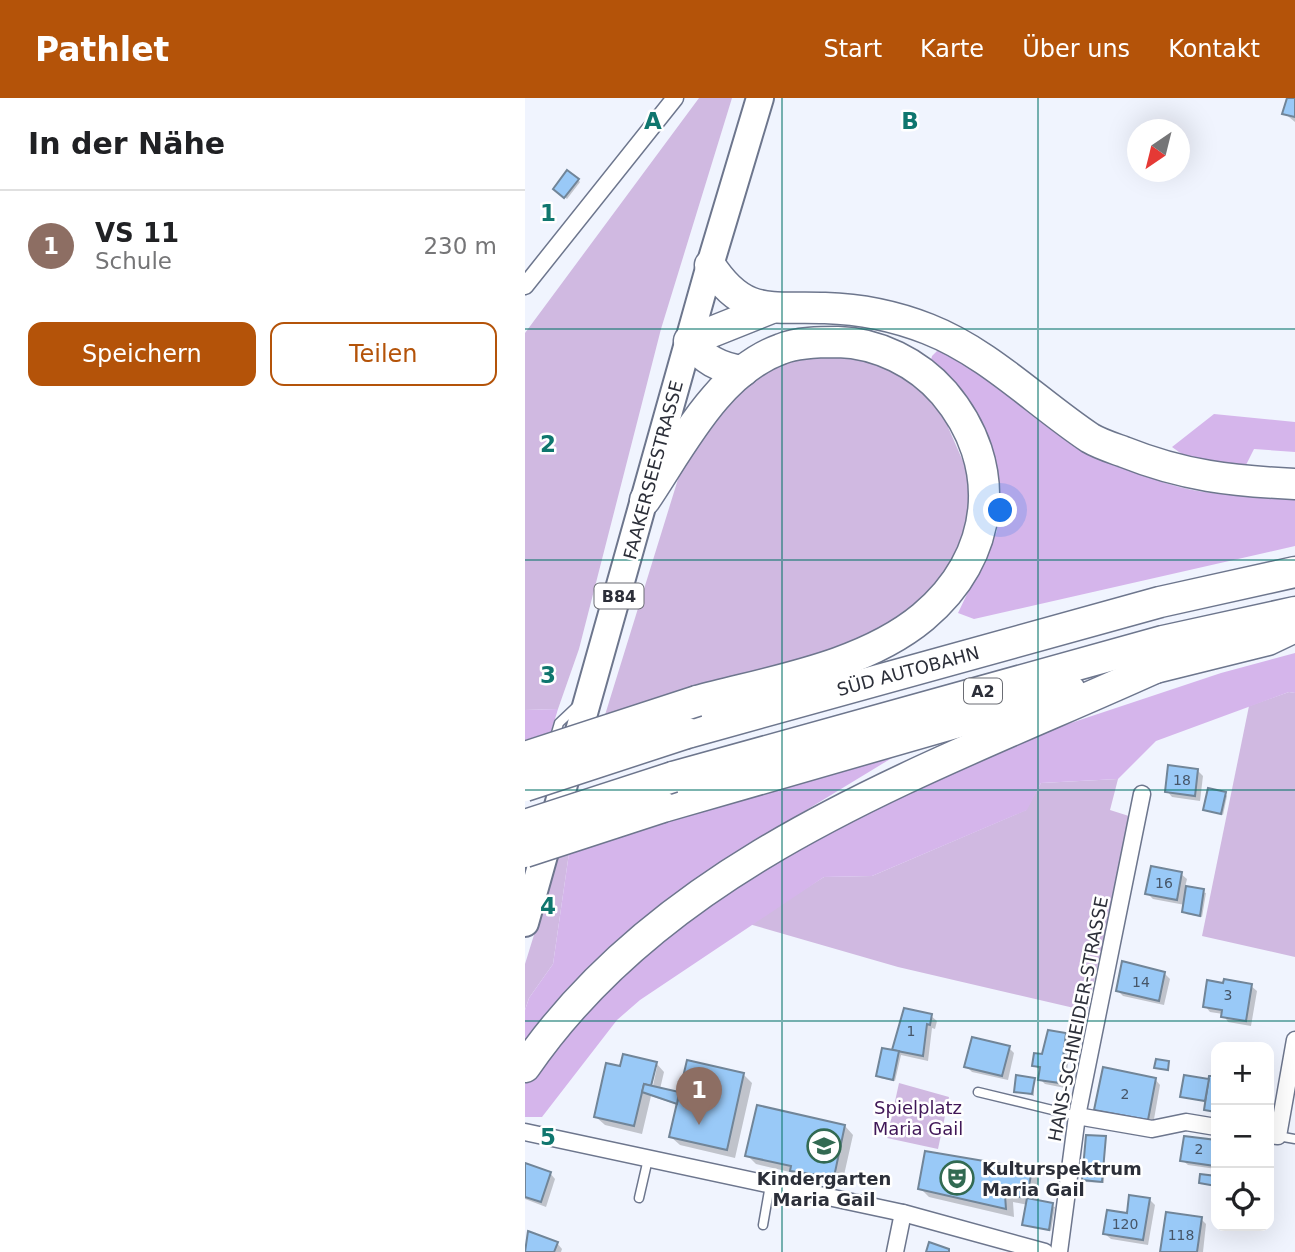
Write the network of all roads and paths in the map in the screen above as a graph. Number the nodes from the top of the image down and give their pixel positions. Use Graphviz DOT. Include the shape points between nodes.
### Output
graph roads {
  1 [pos="675,98"];
  2 [pos="760,98"];
  3 [pos="710,265"];
  4 [pos="525,286"];
  5 [pos="769,309"];
  6 [pos="689,341"];
  7 [pos="743,371"];
  8 [pos="1295,484"];
  9 [pos="645,500"];
  10 [pos="1295,572"];
  11 [pos="1295,612"];
  12 [pos="1295,627"];
  13 [pos="1155,668"];
  14 [pos="592,691"];
  15 [pos="525,757"];
  16 [pos="532,788"];
  17 [pos="1142,794"];
  18 [pos="528,831"];
  19 [pos="526,917"];
  20 [pos="1295,1040"];
  21 [pos="525,1067"];
  22 [pos="978,1093"];
  23 [pos="1077,1116"];
  24 [pos="1211,1126"];
  25 [pos="525,1132"];
  26 [pos="1274,1132"];
  27 [pos="1274,1136"];
  28 [pos="1295,1139"];
  29 [pos="648,1159"];
  30 [pos="770,1185"];
  31 [pos="639,1198"];
  32 [pos="903,1213"];
  33 [pos="763,1225"];
  34 [pos="895,1252"];
  35 [pos="1045,1252"];
  36 [pos="1059,1252"];
  1 -- 4 [label="street"];
  2 -- 3 [label="main road, FAAKERSEESTRASSE / B84"];
  3 -- 5 [label="highway" via="726,289"];
  3 -- 6 [label="main road, FAAKERSEESTRASSE / B84"];
  5 -- 6 [label="highway"];
  5 -- 8 [label="highway" via="885,314 969,348 1093,439 1157,466 1222,480"];
  6 -- 7 [label="highway" via="702,356 725,369"];
  6 -- 9 [label="main road, FAAKERSEESTRASSE / B84"];
  7 -- 9 [label="highway" via="706,410"];
  7 -- 15 [label="highway, bridge" via="781,348 822,342 858,343 917,368 959,411 975,438 986,486 983,516 964,571 922,618 857,654"];
  9 -- 14 [label="main road, FAAKERSEESTRASSE / B84"];
  10 -- 16 [label="highway, SÜD AUTOBAHN / A2, bridge" via="1160,602 687,733"];
  11 -- 18 [label="highway, A2, bridge" via="1163,641 673,777"];
  12 -- 13 [label="highway" via="1268,639"];
  13 -- 18 [label="highway, bridge" via="663,807"];
  13 -- 21 [label="highway" via="842,807 754,860 666,920 591,987"];
  14 -- 16 [label="lane" via="559,723"];
  14 -- 19 [label="main road, FAAKERSEESTRASSE / B84"];
  17 -- 23 [label="street, HANS-SCHNEIDER-STRASSE"];
  20 -- 26 [label="street"];
  22 -- 23 [label="lane"];
  23 -- 24 [label="street" via="1152,1129 1186,1122"];
  23 -- 36 [label="street, HANS-SCHNEIDER-STRASSE"];
  25 -- 29 [label="street"];
  27 -- 28 [label="lane"];
  29 -- 30 [label="street"];
  29 -- 31 [label="lane"];
  30 -- 32 [label="street"];
  30 -- 33 [label="lane"];
  32 -- 34 [label="street"];
  32 -- 35 [label="street"];
}
